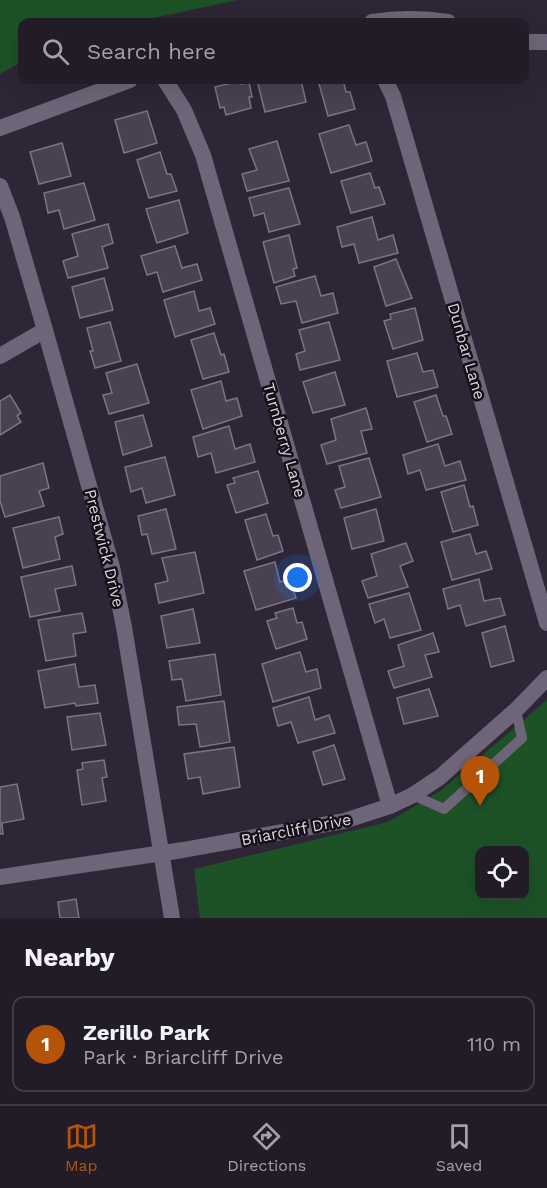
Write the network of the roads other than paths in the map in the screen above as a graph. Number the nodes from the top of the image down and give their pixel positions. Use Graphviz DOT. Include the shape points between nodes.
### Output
graph roads {
  1 [pos="529,42"];
  2 [pos="547,42"];
  3 [pos="119,84"];
  4 [pos="168,84"];
  5 [pos="387,84"];
  6 [pos="0,128"];
  7 [pos="0,186"];
  8 [pos="45,330"];
  9 [pos="0,356"];
  10 [pos="547,623"];
  11 [pos="547,678"];
  12 [pos="516,710"];
  13 [pos="412,795"];
  14 [pos="390,806"];
  15 [pos="0,877"];
  16 [pos="172,914"];
  1 -- 2 [label="street"];
  3 -- 6 [label="street"];
  4 -- 14 [label="street, Turnberry Lane" via="184,110 203,155"];
  5 -- 10 [label="street, Dunbar Lane"];
  7 -- 8 [label="street, Prestwick Drive"];
  8 -- 9 [label="street"];
  8 -- 16 [label="street, Prestwick Drive" via="112,567"];
  11 -- 12 [label="street, Briarcliff Drive"];
  12 -- 13 [label="street, Briarcliff Drive" via="440,777"];
  12 -- 13 [label="lane" via="522,738 444,809"];
  13 -- 14 [label="street, Briarcliff Drive"];
  14 -- 15 [label="street, Briarcliff Drive" via="344,821"];
}
